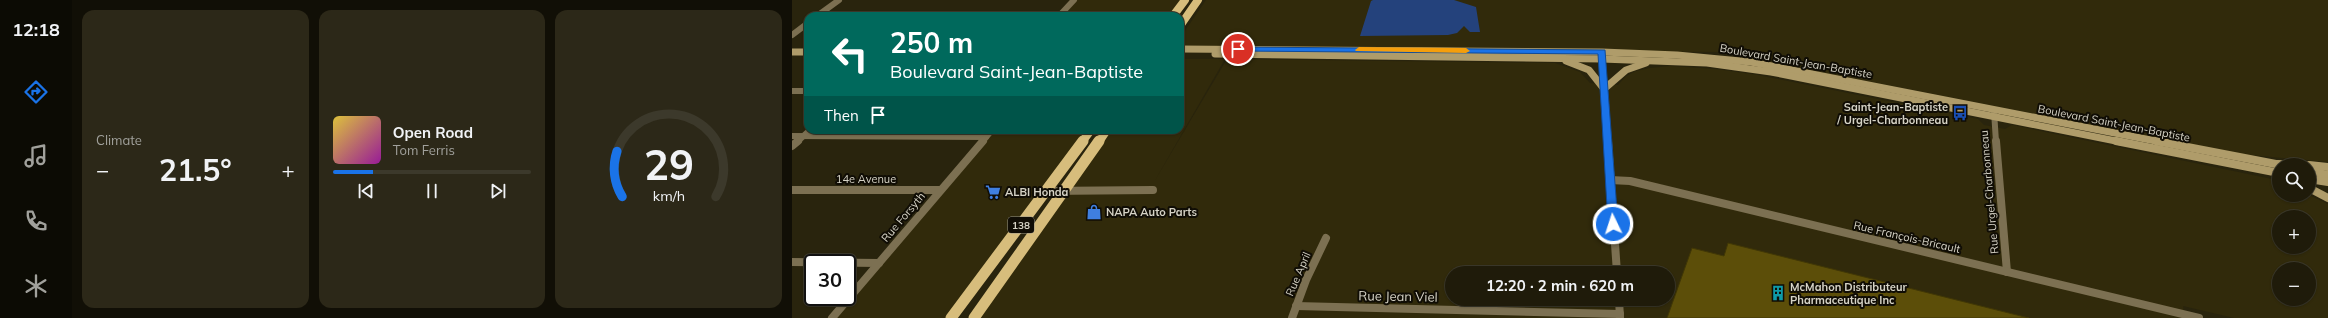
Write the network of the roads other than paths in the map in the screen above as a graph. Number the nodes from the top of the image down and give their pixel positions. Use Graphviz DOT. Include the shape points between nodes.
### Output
graph roads {
  1 [pos="839,0"];
  2 [pos="1074,0"];
  3 [pos="1185,0"];
  4 [pos="1198,0"];
  5 [pos="822,12"];
  6 [pos="1063,12"];
  7 [pos="1176,12"];
  8 [pos="1184,20"];
  9 [pos="804,26"];
  10 [pos="792,35"];
  11 [pos="792,47"];
  12 [pos="804,47"];
  13 [pos="1184,49"];
  14 [pos="792,52"];
  15 [pos="804,52"];
  16 [pos="1295,52"];
  17 [pos="1184,54"];
  18 [pos="1450,54"];
  19 [pos="1602,55"];
  20 [pos="1542,58"];
  21 [pos="1667,61"];
  22 [pos="1604,89"];
  23 [pos="792,91"];
  24 [pos="804,91"];
  25 [pos="1994,113"];
  26 [pos="805,134"];
  27 [pos="989,134"];
  28 [pos="1088,134"];
  29 [pos="1105,134"];
  30 [pos="792,136"];
  31 [pos="803,136"];
  32 [pos="986,137"];
  33 [pos="792,146"];
  34 [pos="2272,163"];
  35 [pos="2316,166"];
  36 [pos="2328,167"];
  37 [pos="2316,172"];
  38 [pos="2272,173"];
  39 [pos="2328,175"];
  40 [pos="1610,180"];
  41 [pos="2316,180"];
  42 [pos="2328,182"];
  43 [pos="792,190"];
  44 [pos="940,190"];
  45 [pos="1153,190"];
  46 [pos="1046,191"];
  47 [pos="1064,191"];
  48 [pos="2316,192"];
  49 [pos="2328,198"];
  50 [pos="1326,238"];
  51 [pos="1009,242"];
  52 [pos="1027,242"];
  53 [pos="792,262"];
  54 [pos="879,263"];
  55 [pos="1616,266"];
  56 [pos="2007,272"];
  57 [pos="975,286"];
  58 [pos="996,286"];
  59 [pos="1296,306"];
  60 [pos="1619,306"];
  61 [pos="1620,316"];
  62 [pos="832,318"];
  63 [pos="951,318"];
  64 [pos="974,318"];
  65 [pos="1292,318"];
  66 [pos="2199,318"];
  1 -- 5 [label="street"];
  2 -- 6 [label="street"];
  3 -- 7 [label="main road"];
  4 -- 8 [label="main road"];
  9 -- 10 [label="street"];
  11 -- 12 [label="main road"];
  13 -- 16 [label="main road, Boulevard Saint-Jean-Baptiste"];
  14 -- 15 [label="main road"];
  16 -- 17 [label="main road, Boulevard Saint-Jean-Baptiste"];
  16 -- 18 [label="main road, Boulevard Saint-Jean-Baptiste"];
  18 -- 19 [label="main road, Boulevard Saint-Jean-Baptiste"];
  18 -- 20 [label="main road, Boulevard Saint-Jean-Baptiste"];
  19 -- 20 [label="main road, Boulevard Saint-Jean-Baptiste"];
  19 -- 21 [label="main road, Boulevard Saint-Jean-Baptiste"];
  19 -- 22 [label="street"];
  19 -- 25 [label="main road, Boulevard Saint-Jean-Baptiste" via="1668,53 1751,62"];
  20 -- 22 [label="main road" via="1572,62 1589,70"];
  21 -- 22 [label="main road" via="1638,65 1626,70"];
  21 -- 25 [label="main road, Boulevard Saint-Jean-Baptiste" via="1707,63 1771,72"];
  22 -- 40 [label="street"];
  23 -- 24 [label="street"];
  25 -- 34 [label="main road, Boulevard Saint-Jean-Baptiste"];
  25 -- 38 [label="main road, Boulevard Saint-Jean-Baptiste"];
  25 -- 56 [label="street, Rue Urgel-Charbonneau"];
  26 -- 31 [label="street"];
  27 -- 32 [label="street, Rue Forsyth"];
  28 -- 46 [label="main road, 138"];
  29 -- 47 [label="main road, 138"];
  30 -- 31 [label="street"];
  31 -- 32 [label="street"];
  31 -- 33 [label="street"];
  32 -- 44 [label="street, Rue Forsyth"];
  35 -- 36 [label="main road"];
  37 -- 39 [label="main road"];
  40 -- 55 [label="street"];
  40 -- 56 [label="street, Rue François-Bricault" via="1630,182"];
  41 -- 42 [label="main road"];
  43 -- 44 [label="street, 14e Avenue"];
  44 -- 54 [label="street, Rue Forsyth"];
  45 -- 47 [label="street"];
  46 -- 47 [label="street"];
  46 -- 51 [label="main road, 138"];
  47 -- 52 [label="main road, 138"];
  48 -- 49 [label="main road"];
  50 -- 59 [label="street, Rue April"];
  51 -- 52 [label="main road"];
  51 -- 57 [label="main road, 138"];
  52 -- 58 [label="main road, 138"];
  53 -- 54 [label="street"];
  54 -- 62 [label="street, Rue Forsyth"];
  56 -- 66 [label="street, Rue François-Bricault"];
  57 -- 58 [label="main road"];
  57 -- 63 [label="main road, 138"];
  58 -- 64 [label="main road, 138"];
  59 -- 61 [label="street, Rue Jean Viel"];
  59 -- 65 [label="street, Rue April"];
  60 -- 61 [label="street"];
}
